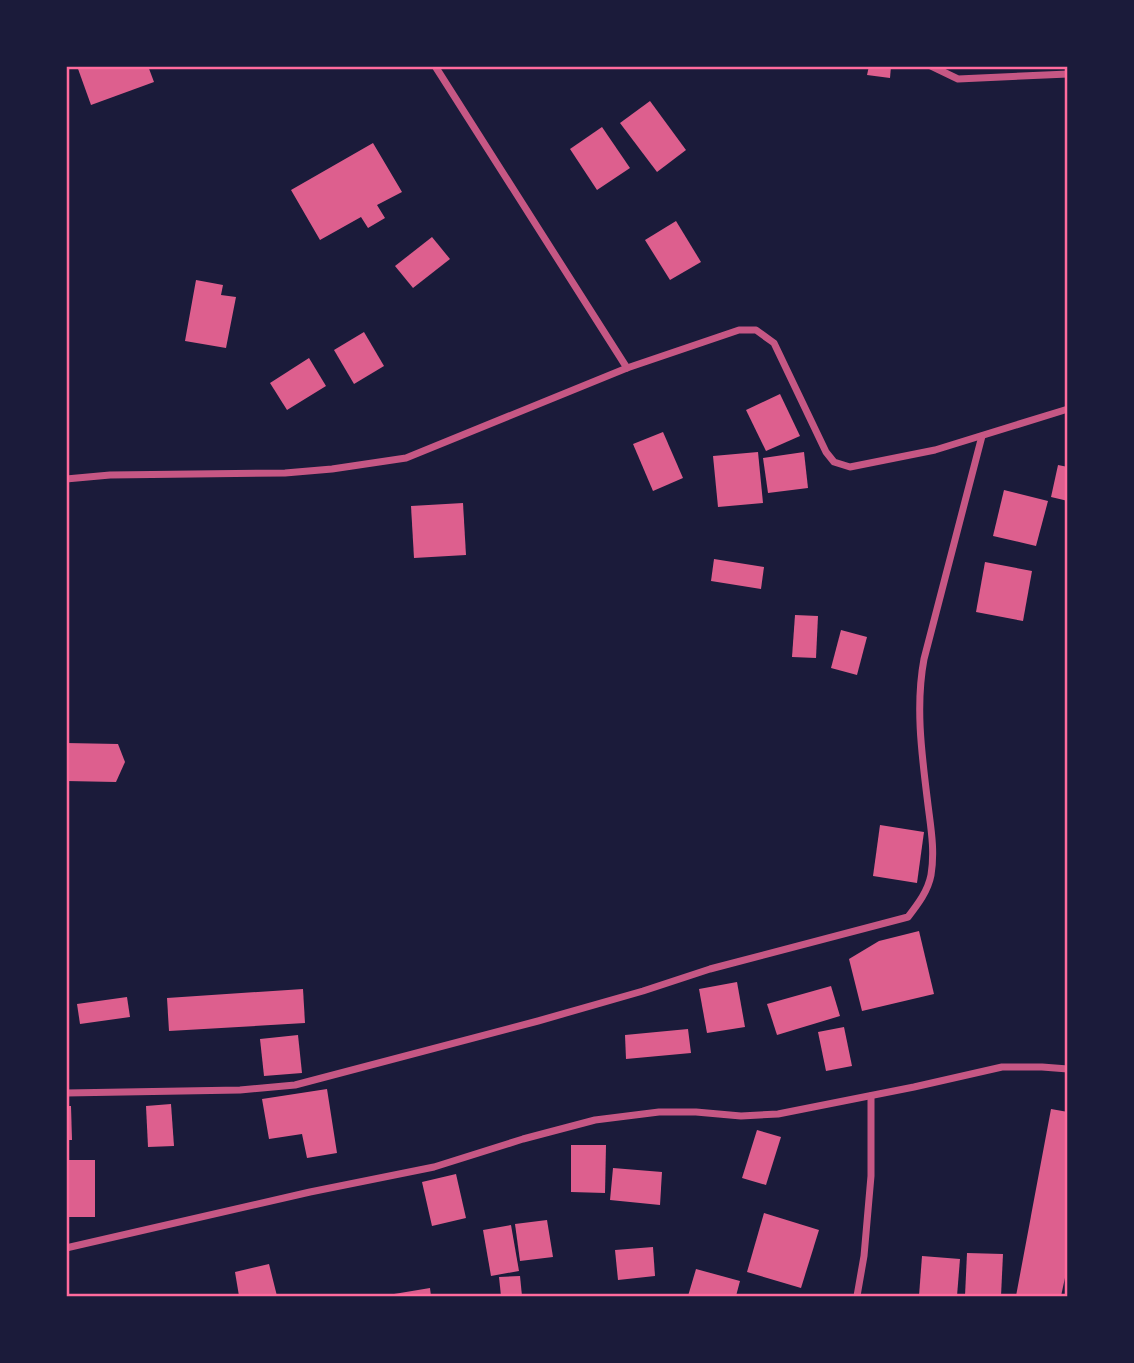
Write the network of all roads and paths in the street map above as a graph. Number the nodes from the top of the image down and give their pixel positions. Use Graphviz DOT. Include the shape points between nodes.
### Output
graph roads {
  1 [pos="435,66"];
  2 [pos="931,66"];
  3 [pos="1068,74"];
  4 [pos="627,368"];
  5 [pos="1068,409"];
  6 [pos="982,436"];
  7 [pos="66,479"];
  8 [pos="1068,1069"];
  9 [pos="66,1093"];
  10 [pos="871,1096"];
  11 [pos="66,1248"];
  12 [pos="856,1297"];
  1 -- 4 [label="street"];
  2 -- 3 [label="street" via="958,79"];
  4 -- 6 [label="street" via="739,330 756,330 774,343 834,462 850,467"];
  4 -- 7 [label="street" via="406,458 285,472"];
  5 -- 6 [label="street"];
  6 -- 9 [label="street" via="920,684 919,726 934,850 931,878 908,917 295,1085"];
  8 -- 10 [label="street" via="1002,1067"];
  10 -- 11 [label="street" via="778,1114 659,1112 595,1120 434,1167"];
  10 -- 12 [label="street" via="871,1176"];
}
